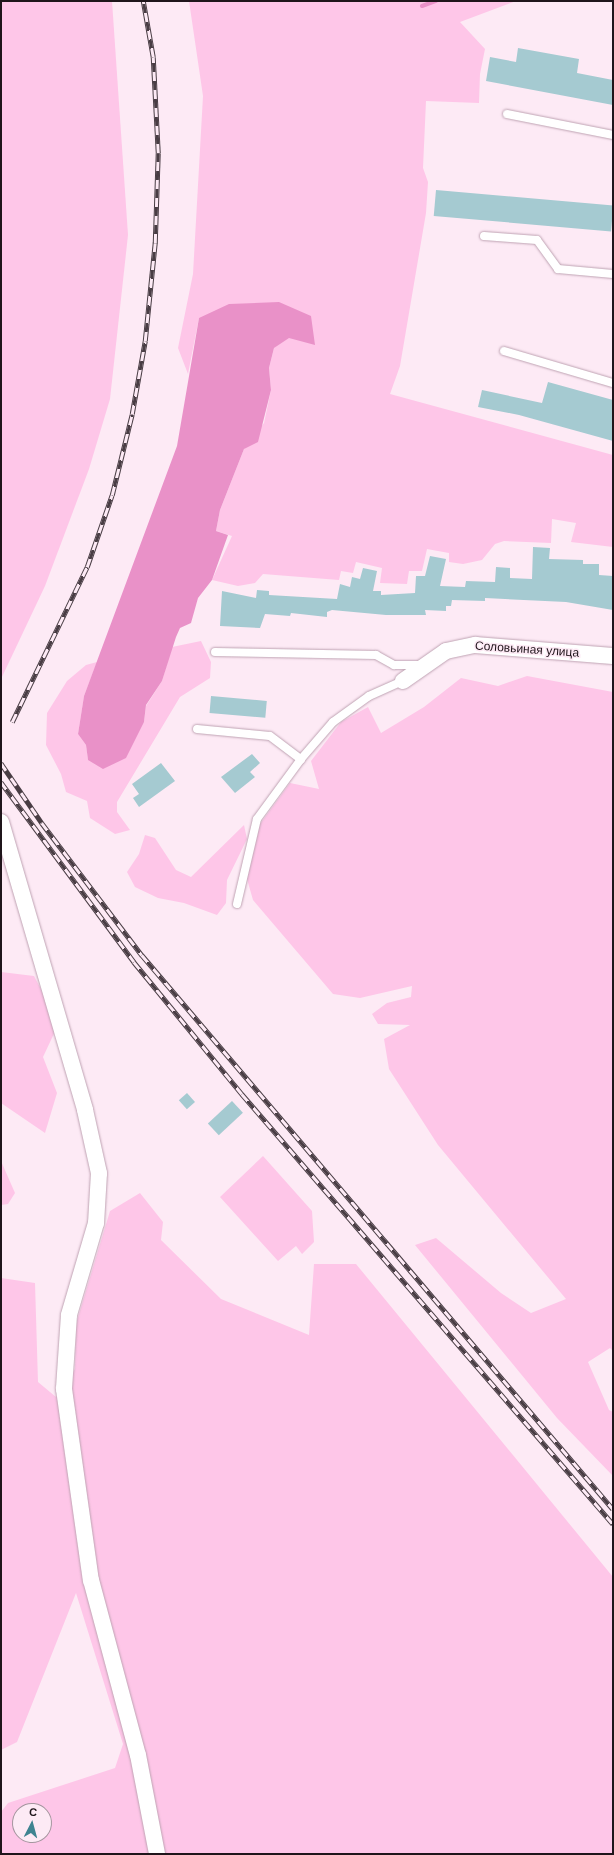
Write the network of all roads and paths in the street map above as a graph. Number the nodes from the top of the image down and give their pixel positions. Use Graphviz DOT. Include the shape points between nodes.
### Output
graph roads {
  1 [pos="507,114"];
  2 [pos="613,135"];
  3 [pos="484,236"];
  4 [pos="613,274"];
  5 [pos="504,351"];
  6 [pos="613,383"];
  7 [pos="215,652"];
  8 [pos="613,656"];
  9 [pos="428,665"];
  10 [pos="403,680"];
  11 [pos="196,729"];
  12 [pos="301,759"];
  13 [pos="1,822"];
  14 [pos="237,904"];
  15 [pos="157,1854"];
  1 -- 2 [label="lane"];
  3 -- 4 [label="lane" via="537,240 558,269"];
  5 -- 6 [label="lane"];
  7 -- 9 [label="lane" via="376,655 394,666"];
  8 -- 9 [label="street, Соловьиная улица" via="475,645 446,651"];
  9 -- 10 [label="street, Соловьиная улица"];
  10 -- 12 [label="lane" via="369,696 333,722"];
  11 -- 12 [label="lane" via="270,736"];
  12 -- 14 [label="lane" via="257,819"];
  13 -- 15 [label="street" via="85,1110 99,1173 96,1224 69,1315 64,1389 91,1580 138,1754"];
}
